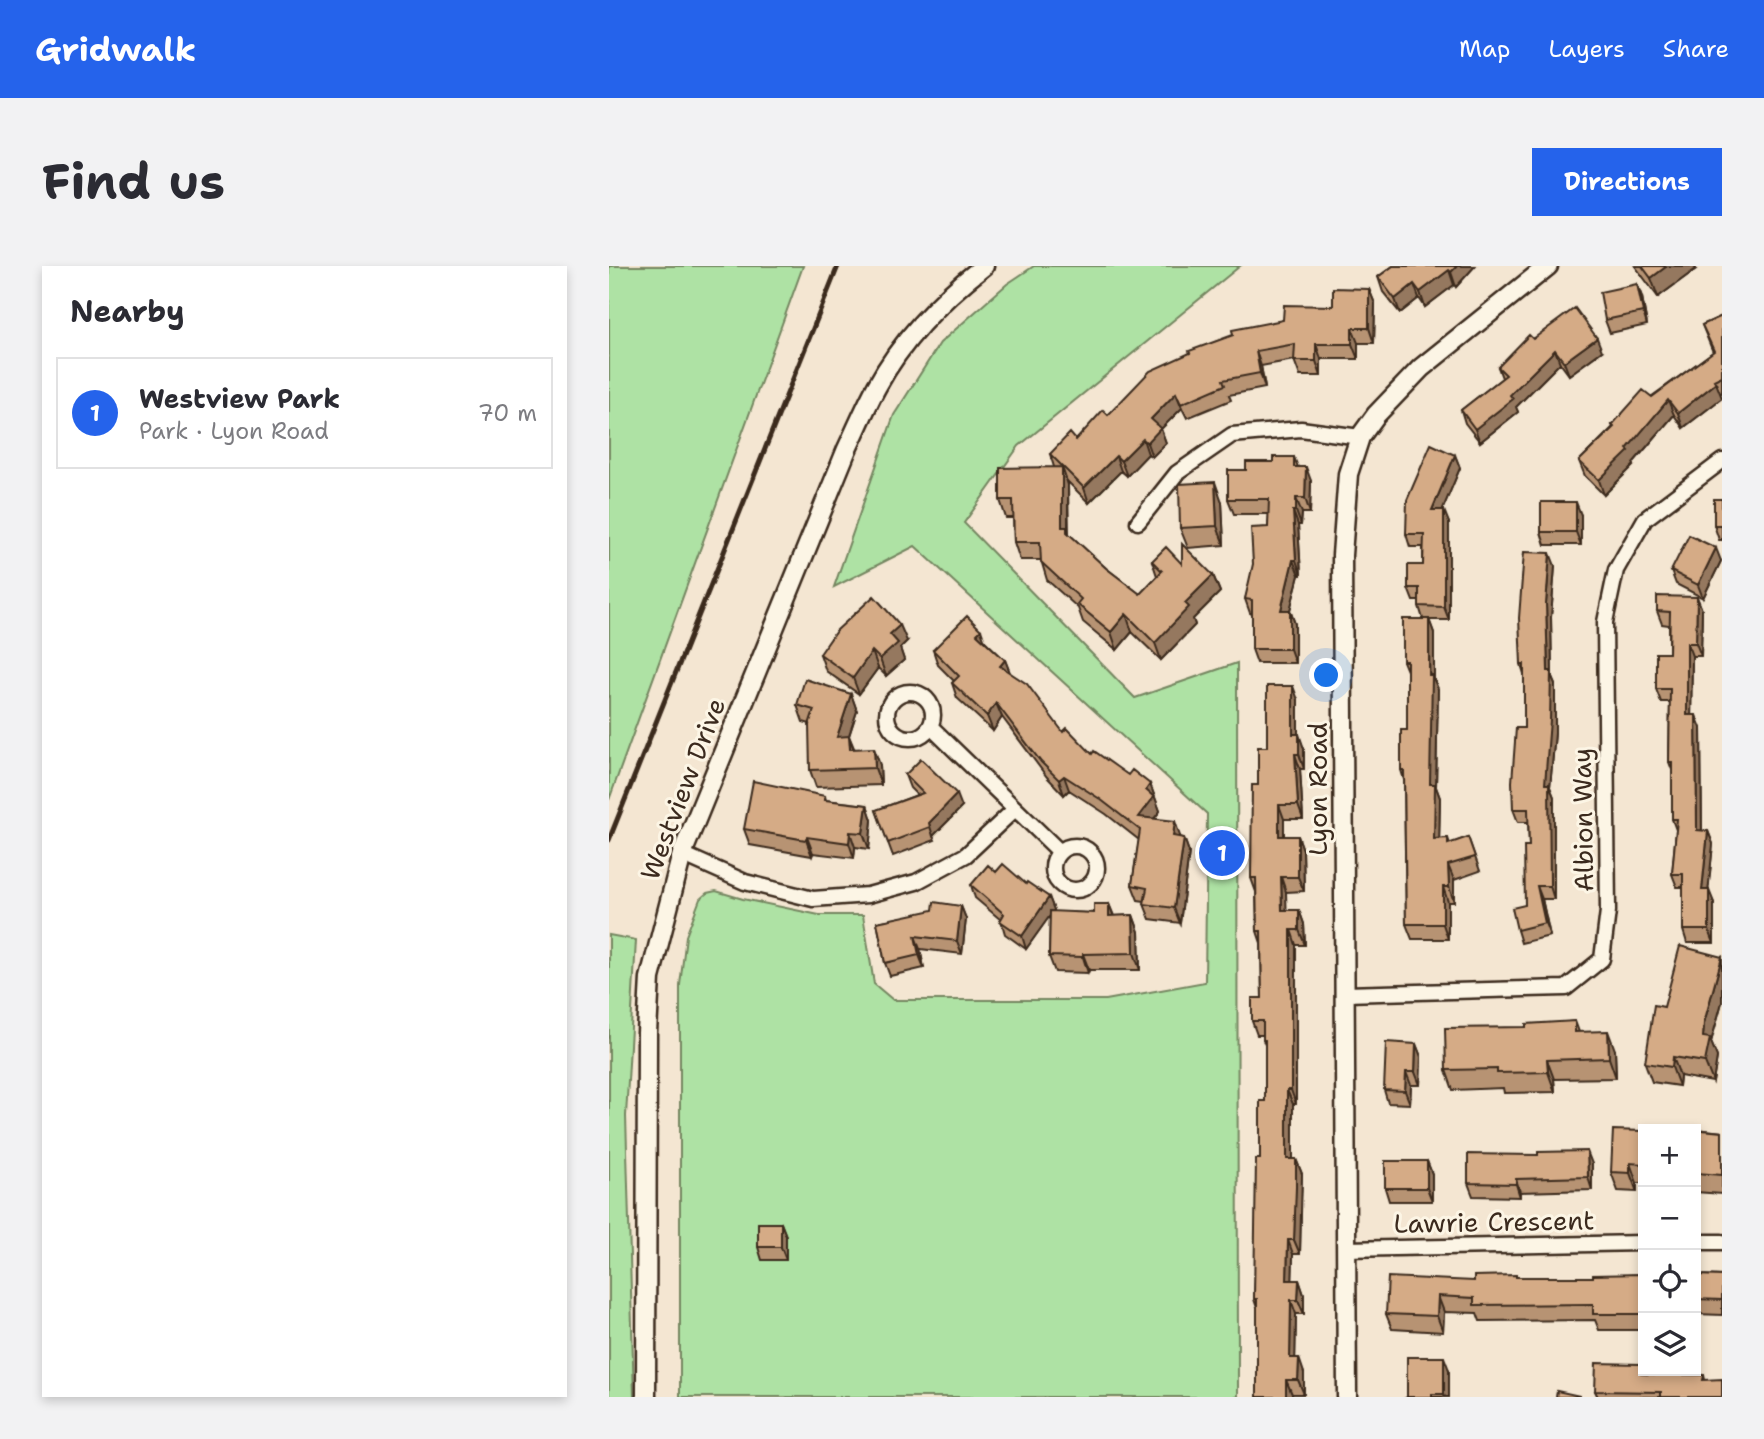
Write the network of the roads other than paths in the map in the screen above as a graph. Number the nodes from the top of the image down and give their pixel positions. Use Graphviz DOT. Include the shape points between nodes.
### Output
graph roads {
  1 [pos="984,266"];
  2 [pos="1548,266"];
  3 [pos="1360,437"];
  4 [pos="1722,461"];
  5 [pos="1137,522"];
  6 [pos="930,726"];
  7 [pos="1015,809"];
  8 [pos="1060,852"];
  9 [pos="682,854"];
  10 [pos="1345,994"];
  11 [pos="1701,1242"];
  12 [pos="1722,1242"];
  13 [pos="1638,1243"];
  14 [pos="1345,1249"];
  15 [pos="646,1397"];
  16 [pos="1347,1397"];
  1 -- 9 [label="street, Westview Drive" via="907,342 878,384 847,449"];
  2 -- 3 [label="street, Lyon Road" via="1421,368"];
  3 -- 5 [label="street" via="1301,429 1232,435 1177,474"];
  3 -- 10 [label="street, Lyon Road" via="1348,474 1342,555"];
  4 -- 10 [label="street, Albion Way" via="1645,519 1616,570 1605,622 1608,911 1602,959 1566,988"];
  6 -- 7 [label="street"];
  7 -- 8 [label="street"];
  7 -- 9 [label="street" via="966,855 916,882 868,895 813,899 745,882"];
  9 -- 15 [label="street, Westview Drive" via="650,978"];
  10 -- 14 [label="street, Lyon Road"];
  11 -- 12 [label="street"];
  13 -- 14 [label="street, Lawrie Crescent"];
  14 -- 16 [label="street, Lyon Road"];
}
